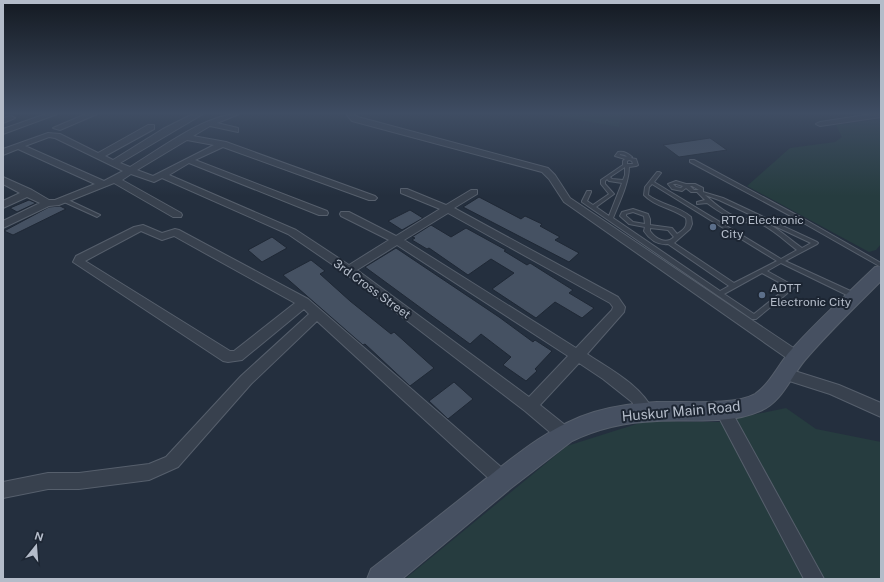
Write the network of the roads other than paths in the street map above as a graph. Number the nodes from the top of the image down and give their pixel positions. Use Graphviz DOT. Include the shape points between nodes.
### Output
graph roads {
  1 [pos="36,141"];
  2 [pos="67,141"];
  3 [pos="125,141"];
  4 [pos="150,141"];
  5 [pos="180,141"];
  6 [pos="208,141"];
  7 [pos="438,141"];
  8 [pos="223,144"];
  9 [pos="20,147"];
  10 [pos="3,152"];
  11 [pos="100,155"];
  12 [pos="188,160"];
  13 [pos="692,161"];
  14 [pos="115,162"];
  15 [pos="626,165"];
  16 [pos="130,171"];
  17 [pos="659,173"];
  18 [pos="162,175"];
  19 [pos="607,177"];
  20 [pos="3,180"];
  21 [pos="115,180"];
  22 [pos="625,182"];
  23 [pos="651,182"];
  24 [pos="102,184"];
  25 [pos="686,186"];
  26 [pos="404,191"];
  27 [pos="29,192"];
  28 [pos="474,192"];
  29 [pos="589,192"];
  30 [pos="699,192"];
  31 [pos="372,198"];
  32 [pos="64,200"];
  33 [pos="708,201"];
  34 [pos="47,203"];
  35 [pos="699,203"];
  36 [pos="3,204"];
  37 [pos="734,205"];
  38 [pos="593,207"];
  39 [pos="448,210"];
  40 [pos="323,213"];
  41 [pos="727,213"];
  42 [pos="345,214"];
  43 [pos="97,215"];
  44 [pos="177,215"];
  45 [pos="610,219"];
  46 [pos="3,225"];
  47 [pos="648,226"];
  48 [pos="677,237"];
  49 [pos="398,241"];
  50 [pos="670,243"];
  51 [pos="801,250"];
  52 [pos="782,261"];
  53 [pos="881,265"];
  54 [pos="349,270"];
  55 [pos="763,271"];
  56 [pos="881,271"];
  57 [pos="734,286"];
  58 [pos="720,293"];
  59 [pos="855,296"];
  60 [pos="304,302"];
  61 [pos="317,314"];
  62 [pos="578,355"];
  63 [pos="791,365"];
  64 [pos="530,406"];
  65 [pos="723,410"];
  66 [pos="881,410"];
  67 [pos="646,412"];
  68 [pos="564,434"];
  69 [pos="503,480"];
  70 [pos="3,490"];
  71 [pos="381,579"];
  72 [pos="814,579"];
  1 -- 9 [label="street"];
  2 -- 11 [label="street"];
  3 -- 11 [label="street"];
  4 -- 14 [label="street"];
  5 -- 16 [label="street"];
  6 -- 8 [label="street"];
  7 -- 63 [label="street" via="545,170 555,179 567,200"];
  8 -- 12 [label="street"];
  8 -- 31 [label="street"];
  9 -- 10 [label="street"];
  9 -- 24 [label="street"];
  11 -- 14 [label="street"];
  12 -- 18 [label="street"];
  12 -- 40 [label="street"];
  13 -- 53 [label="lane"];
  14 -- 16 [label="street"];
  15 -- 15 [label="lane" via="625,161 628,159 634,160 637,164"];
  15 -- 19 [label="lane"];
  15 -- 22 [label="lane"];
  16 -- 18 [label="street" via="154,179"];
  16 -- 21 [label="street"];
  17 -- 23 [label="lane"];
  18 -- 54 [label="street, 3rd Cross Street" via="292,232"];
  19 -- 22 [label="lane"];
  19 -- 38 [label="lane" via="603,184 611,195"];
  20 -- 27 [label="street"];
  21 -- 24 [label="street"];
  21 -- 44 [label="street"];
  22 -- 45 [label="lane"];
  23 -- 48 [label="lane" via="646,195 688,217 688,229"];
  23 -- 52 [label="lane"];
  24 -- 32 [label="street"];
  25 -- 30 [label="lane" via="697,186 701,188"];
  26 -- 39 [label="street"];
  27 -- 34 [label="street"];
  27 -- 36 [label="street"];
  28 -- 39 [label="street"];
  29 -- 38 [label="lane" via="584,201"];
  30 -- 33 [label="lane"];
  30 -- 37 [label="lane"];
  32 -- 34 [label="street"];
  32 -- 43 [label="lane"];
  33 -- 35 [label="lane"];
  33 -- 41 [label="lane"];
  34 -- 46 [label="street"];
  37 -- 41 [label="lane" via="734,210"];
  37 -- 51 [label="lane" via="815,243"];
  38 -- 45 [label="lane"];
  39 -- 49 [label="street"];
  39 -- 62 [label="street" via="614,300 618,312"];
  41 -- 51 [label="lane" via="742,220 760,222"];
  42 -- 49 [label="street"];
  45 -- 58 [label="lane"];
  47 -- 47 [label="lane" via="646,215 634,210 624,213 626,221"];
  47 -- 48 [label="lane" via="670,229"];
  47 -- 50 [label="lane" via="647,231 653,238 659,242"];
  48 -- 50 [label="lane"];
  49 -- 54 [label="street"];
  49 -- 62 [label="street"];
  50 -- 57 [label="lane"];
  51 -- 52 [label="lane"];
  52 -- 55 [label="lane"];
  52 -- 59 [label="lane"];
  54 -- 64 [label="street, 3rd Cross Street"];
  55 -- 57 [label="lane"];
  55 -- 58 [label="lane" via="792,287 754,317"];
  56 -- 59 [label="main road, Huskur Main Road"];
  57 -- 58 [label="lane"];
  59 -- 63 [label="main road, Huskur Main Road"];
  60 -- 60 [label="street" via="237,356 228,357 79,262 80,259 138,229 143,228 162,237 175,232"];
  60 -- 61 [label="street"];
  61 -- 69 [label="street"];
  61 -- 70 [label="street" via="246,380 172,462 149,472 48,481"];
  62 -- 64 [label="street"];
  62 -- 67 [label="street" via="637,398"];
  63 -- 65 [label="main road, Huskur Main Road" via="762,401 741,408"];
  63 -- 66 [label="street" via="834,389"];
  64 -- 68 [label="street, 3rd Cross Street"];
  65 -- 67 [label="main road, Huskur Main Road"];
  65 -- 72 [label="street"];
  67 -- 68 [label="main road, Huskur Main Road" via="614,416"];
  68 -- 69 [label="main road, Huskur Main Road"];
  69 -- 71 [label="main road, Huskur Main Road"];
}
